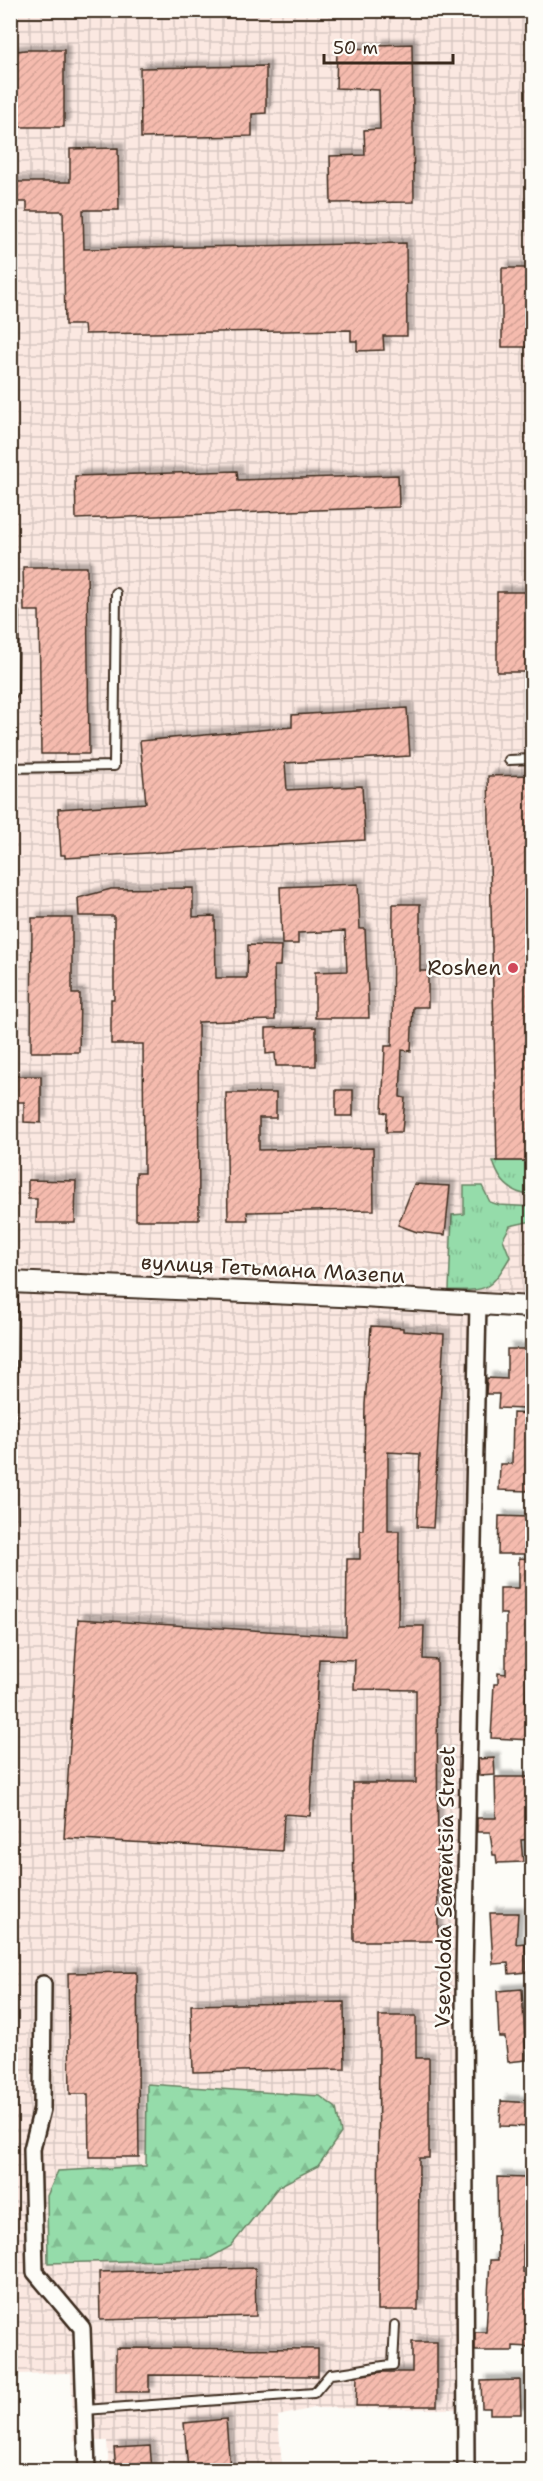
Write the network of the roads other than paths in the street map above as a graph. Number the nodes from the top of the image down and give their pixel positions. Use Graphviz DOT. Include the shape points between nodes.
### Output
graph roads {
  1 [pos="116,593"];
  2 [pos="14,613"];
  3 [pos="10,698"];
  4 [pos="532,759"];
  5 [pos="509,760"];
  6 [pos="10,768"];
  7 [pos="12,1282"];
  8 [pos="477,1303"];
  9 [pos="532,1307"];
  10 [pos="10,1543"];
  11 [pos="43,1984"];
  12 [pos="395,2325"];
  13 [pos="85,2410"];
  14 [pos="87,2470"];
  15 [pos="466,2470"];
  1 -- 6 [label="lane" via="114,766"];
  2 -- 3 [label="lane"];
  4 -- 5 [label="lane"];
  7 -- 8 [label="street, вулиця Гетьмана Мазепи"];
  7 -- 10 [label="lane"];
  8 -- 9 [label="street, вулиця Гетьмана Мазепи"];
  8 -- 15 [label="street, Vsevoloda Sementsia Street" via="464,1971"];
  11 -- 13 [label="street" via="42,2109 32,2149 35,2271 82,2328"];
  12 -- 13 [label="lane" via="393,2365 330,2374 314,2393"];
  13 -- 14 [label="street"];
}
